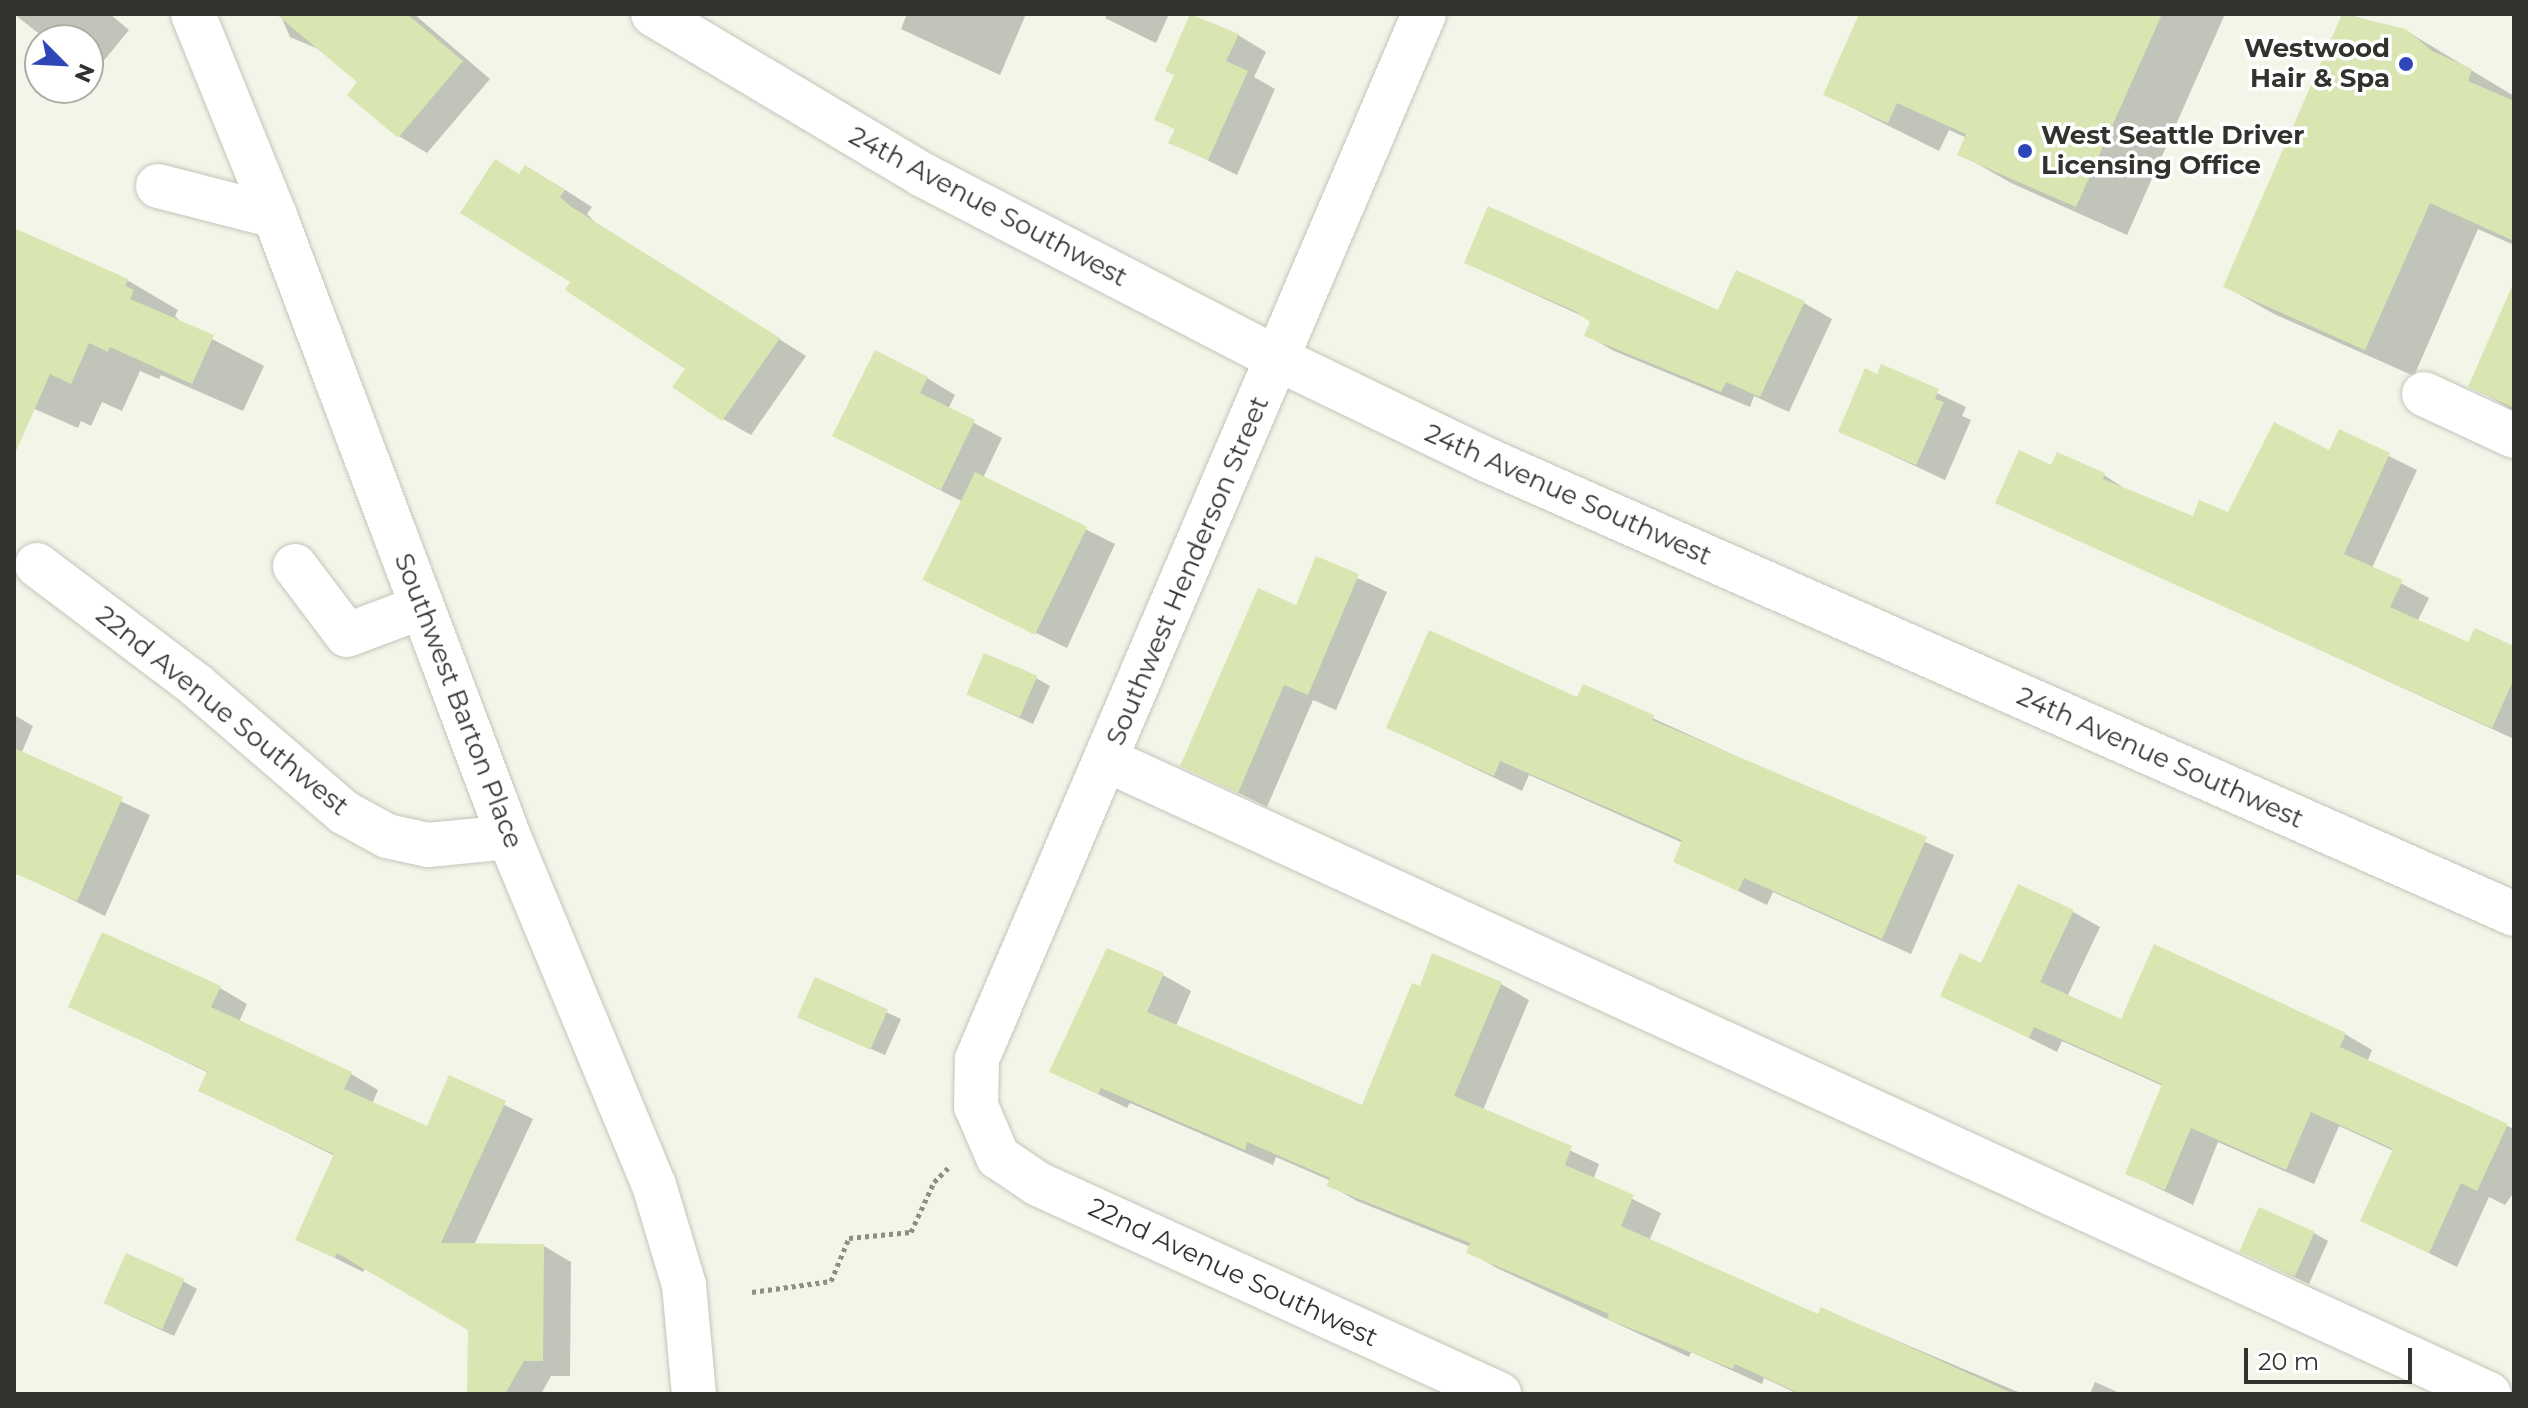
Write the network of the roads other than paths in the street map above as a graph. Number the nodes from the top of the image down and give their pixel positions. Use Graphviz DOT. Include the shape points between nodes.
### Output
graph roads {
  1 [pos="193,14"];
  2 [pos="653,14"];
  3 [pos="1424,14"];
  4 [pos="158,186"];
  5 [pos="275,216"];
  6 [pos="1276,358"];
  7 [pos="2424,394"];
  8 [pos="2514,436"];
  9 [pos="37,565"];
  10 [pos="295,566"];
  11 [pos="422,607"];
  12 [pos="1109,761"];
  13 [pos="509,837"];
  14 [pos="2514,914"];
  15 [pos="972,1146"];
  16 [pos="694,1394"];
  17 [pos="1499,1394"];
  18 [pos="2489,1394"];
  1 -- 5 [label="street, Southwest Barton Place"];
  2 -- 6 [label="street, 24th Avenue Southwest" via="923,175"];
  3 -- 6 [label="street, Southwest Henderson Street"];
  4 -- 5 [label="street"];
  5 -- 11 [label="street, Southwest Barton Place"];
  6 -- 12 [label="street, Southwest Henderson Street"];
  6 -- 14 [label="street, 24th Avenue Southwest" via="1485,459"];
  7 -- 8 [label="street"];
  9 -- 13 [label="street, 22nd Avenue Southwest" via="196,685 345,813 387,836 428,845"];
  10 -- 11 [label="street" via="347,635"];
  11 -- 13 [label="street, Southwest Barton Place"];
  12 -- 15 [label="street, Southwest Henderson Street" via="977,1059"];
  12 -- 18 [label="street"];
  13 -- 16 [label="street, Southwest Barton Place" via="654,1185 684,1285"];
  15 -- 17 [label="street, 22nd Avenue Southwest" via="1038,1184"];
}
